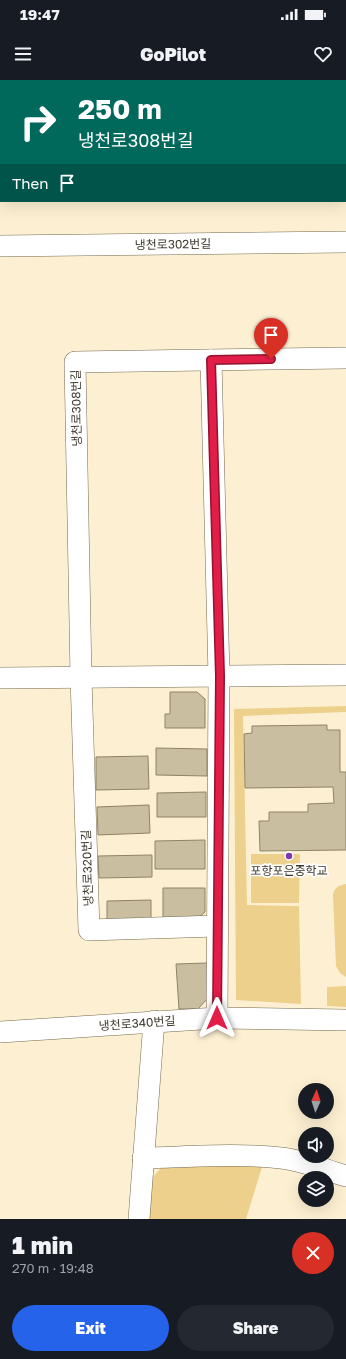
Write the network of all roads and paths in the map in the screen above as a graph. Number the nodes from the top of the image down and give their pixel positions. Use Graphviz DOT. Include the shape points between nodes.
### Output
graph roads {
  1 [pos="346,242"];
  2 [pos="0,246"];
  3 [pos="346,358"];
  4 [pos="211,360"];
  5 [pos="346,675"];
  6 [pos="220,676"];
  7 [pos="81,677"];
  8 [pos="0,678"];
  9 [pos="217,926"];
  10 [pos="217,1018"];
  11 [pos="346,1020"];
  12 [pos="154,1021"];
  13 [pos="0,1032"];
  14 [pos="144,1158"];
  15 [pos="346,1176"];
  16 [pos="139,1219"];
  1 -- 2 [label="street, 냉천로302번길"];
  3 -- 4 [label="street, 냉천로308번길"];
  4 -- 6 [label="street"];
  4 -- 7 [label="street, 냉천로308번길" via="75,362"];
  5 -- 6 [label="street"];
  6 -- 7 [label="street"];
  6 -- 9 [label="street"];
  7 -- 8 [label="street"];
  7 -- 9 [label="street, 냉천로320번길" via="89,930"];
  9 -- 10 [label="street"];
  10 -- 11 [label="street, 냉천로340번길"];
  10 -- 12 [label="street, 냉천로340번길"];
  12 -- 13 [label="street, 냉천로340번길"];
  12 -- 14 [label="street"];
  14 -- 15 [label="street" via="282,1158"];
  14 -- 16 [label="street"];
}
